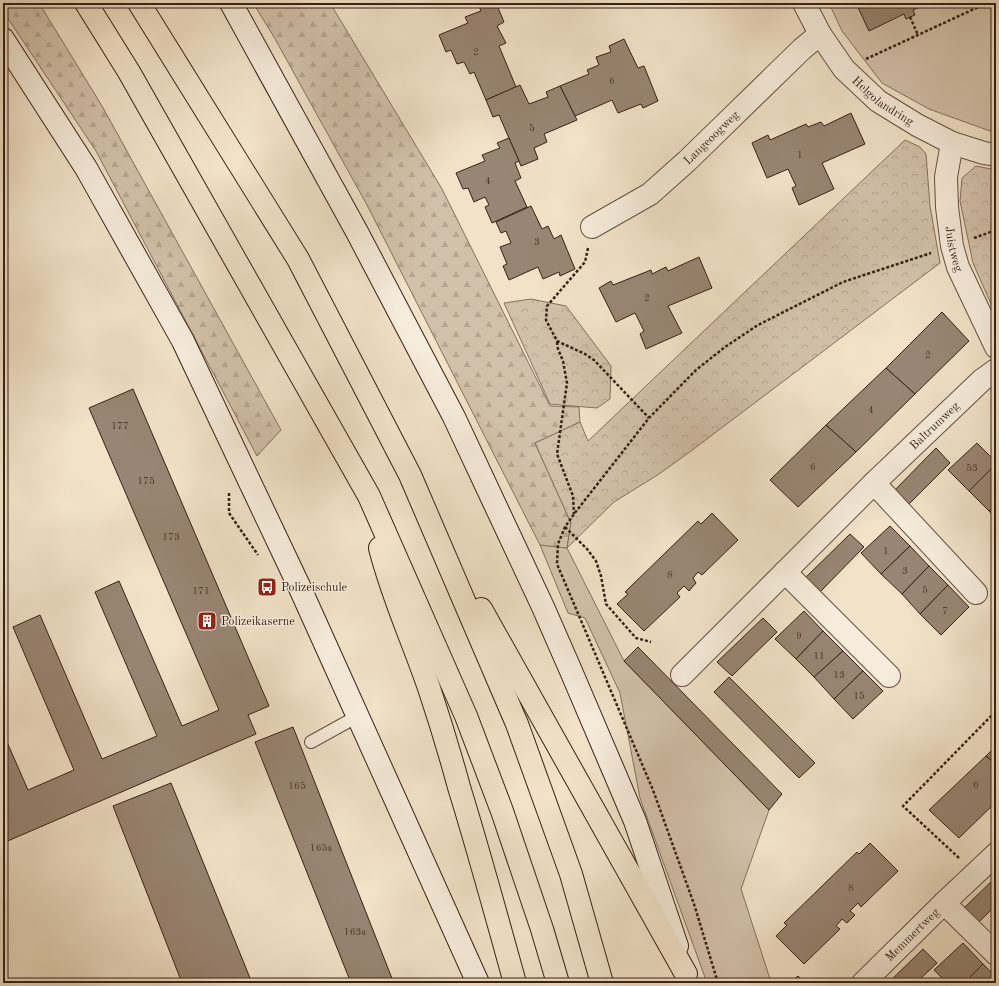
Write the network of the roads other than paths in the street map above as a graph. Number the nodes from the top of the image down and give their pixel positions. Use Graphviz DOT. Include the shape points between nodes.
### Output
graph roads {
  1 [pos="86,3"];
  2 [pos="139,3"];
  3 [pos="231,3"];
  4 [pos="804,3"];
  5 [pos="820,34"];
  6 [pos="3,39"];
  7 [pos="952,143"];
  8 [pos="996,155"];
  9 [pos="592,227"];
  10 [pos="996,348"];
  11 [pos="996,370"];
  12 [pos="874,483"];
  13 [pos="369,496"];
  14 [pos="428,514"];
  15 [pos="785,572"];
  16 [pos="976,593"];
  17 [pos="682,675"];
  18 [pos="889,676"];
  19 [pos="358,716"];
  20 [pos="311,742"];
  21 [pos="996,854"];
  22 [pos="944,903"];
  23 [pos="996,954"];
  24 [pos="687,978"];
  25 [pos="478,983"];
  26 [pos="515,983"];
  27 [pos="558,983"];
  28 [pos="602,983"];
  29 [pos="863,983"];
  1 -- 13 [label="highway" via="129,72"];
  2 -- 14 [label="highway" via="298,259 410,474"];
  3 -- 24 [label="main road" via="357,232 454,417 543,607 635,822"];
  4 -- 5 [label="main road, Helgolandring"];
  5 -- 7 [label="main road, Helgolandring" via="844,69 878,101"];
  5 -- 9 [label="main road, Langeoogweg" via="650,194"];
  6 -- 19 [label="main road" via="86,168 183,340 300,586"];
  7 -- 8 [label="main road, Helgolandring"];
  7 -- 10 [label="main road, Juistweg" via="946,177 952,246 958,267"];
  11 -- 12 [label="main road, Baltrumweg" via="982,380"];
  12 -- 15 [label="main road, Baltrumweg"];
  12 -- 16 [label="main road"];
  13 -- 26 [label="highway" via="386,570 442,728"];
  13 -- 27 [label="highway" via="469,723 502,811"];
  14 -- 24 [label="highway"];
  14 -- 28 [label="highway" via="517,724 571,874"];
  15 -- 17 [label="main road, Baltrumweg"];
  15 -- 18 [label="main road"];
  19 -- 20 [label="lane"];
  19 -- 25 [label="main road"];
  21 -- 22 [label="main road, Memmertweg"];
  22 -- 23 [label="main road, Memmertweg"];
  22 -- 29 [label="main road, Memmertweg"];
}
